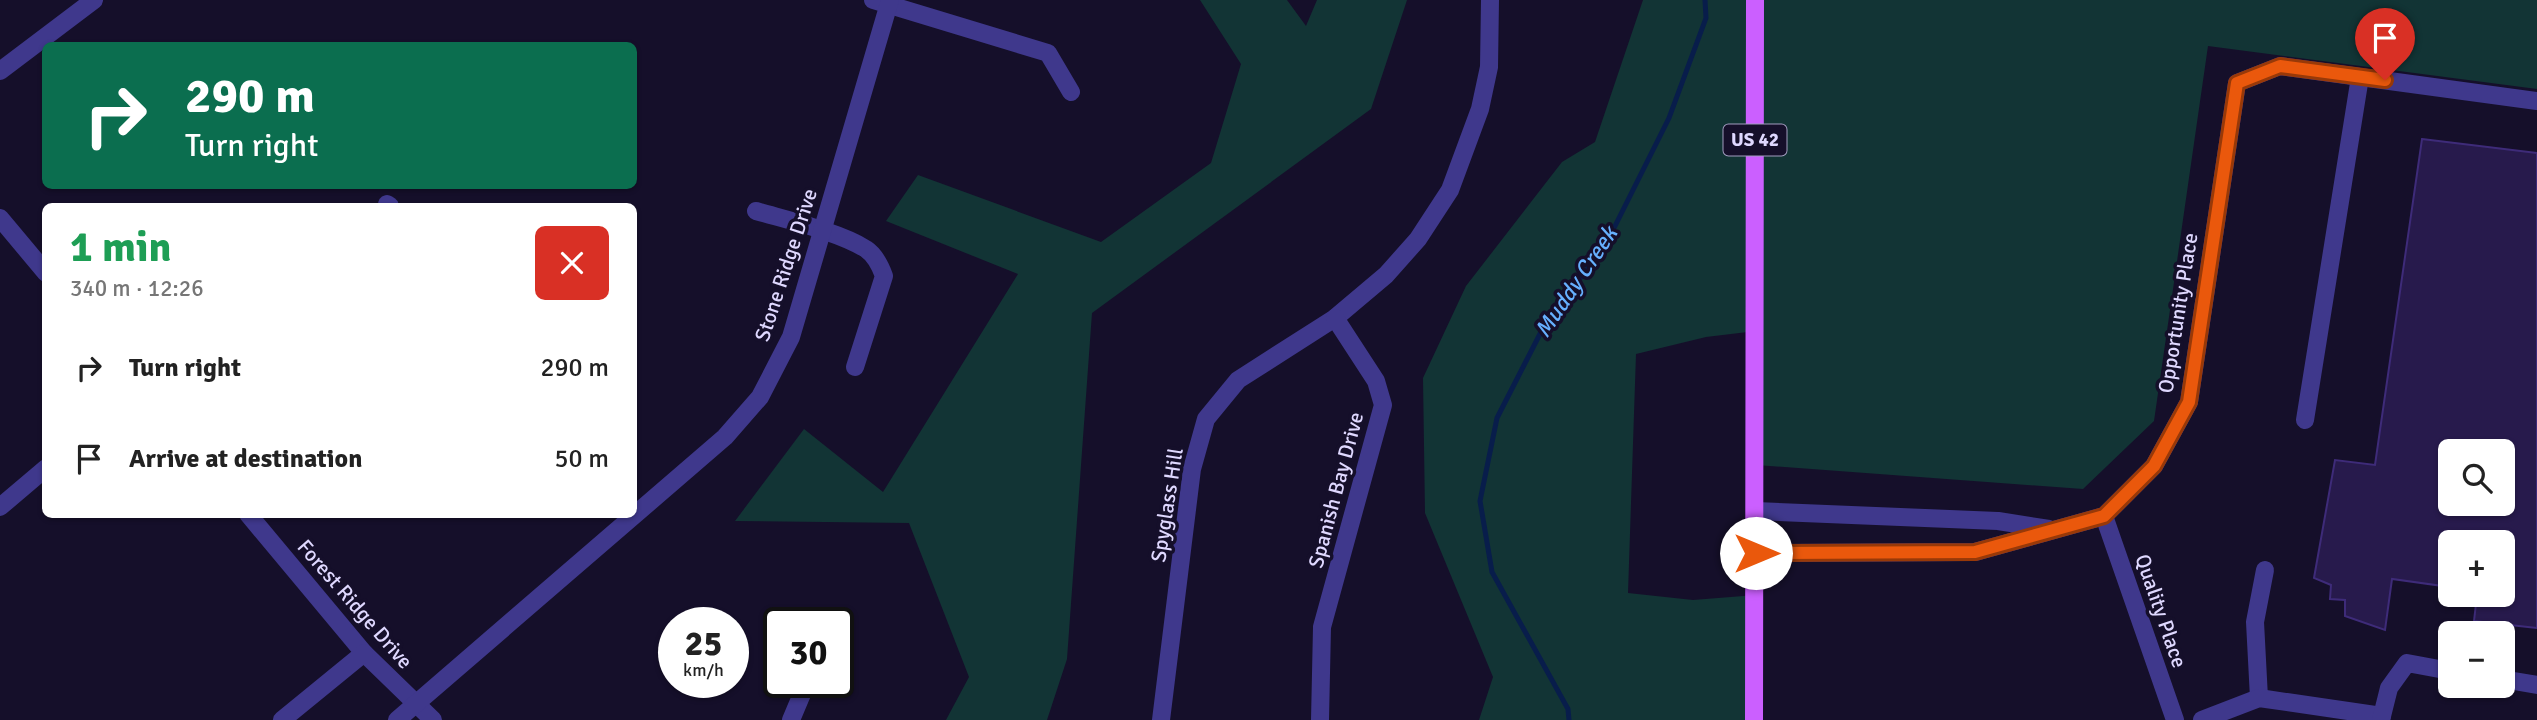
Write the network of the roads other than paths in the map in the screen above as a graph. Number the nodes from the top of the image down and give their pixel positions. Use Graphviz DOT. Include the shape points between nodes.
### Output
graph roads {
  1 [pos="94,0"];
  2 [pos="1490,0"];
  3 [pos="1755,0"];
  4 [pos="884,1"];
  5 [pos="0,71"];
  6 [pos="2360,77"];
  7 [pos="1071,92"];
  8 [pos="2537,102"];
  9 [pos="756,211"];
  10 [pos="0,218"];
  11 [pos="822,231"];
  12 [pos="42,268"];
  13 [pos="1335,318"];
  14 [pos="855,366"];
  15 [pos="2305,420"];
  16 [pos="42,471"];
  17 [pos="638,502"];
  18 [pos="0,507"];
  19 [pos="1756,511"];
  20 [pos="2104,516"];
  21 [pos="251,518"];
  22 [pos="620,518"];
  23 [pos="2056,530"];
  24 [pos="1756,553"];
  25 [pos="2265,570"];
  26 [pos="364,653"];
  27 [pos="2438,669"];
  28 [pos="2515,681"];
  29 [pos="2537,685"];
  30 [pos="800,698"];
  31 [pos="2259,698"];
  32 [pos="415,704"];
  33 [pos="2381,718"];
  34 [pos="282,720"];
  35 [pos="397,720"];
  36 [pos="433,720"];
  37 [pos="791,720"];
  38 [pos="1161,720"];
  39 [pos="1320,720"];
  40 [pos="1754,720"];
  41 [pos="2175,720"];
  42 [pos="2202,720"];
  1 -- 5 [label="street"];
  2 -- 13 [label="street" via="1489,67 1480,109 1450,190 1418,239 1386,275"];
  3 -- 19 [label="main road, US 42"];
  4 -- 7 [label="street" via="1048,53"];
  4 -- 11 [label="street, Stone Ridge Drive"];
  6 -- 8 [label="street"];
  6 -- 15 [label="street"];
  6 -- 20 [label="street, Opportunity Place" via="2280,66 2237,83 2189,402 2154,466"];
  9 -- 11 [label="street"];
  10 -- 12 [label="street"];
  11 -- 14 [label="street" via="867,249 884,276"];
  11 -- 17 [label="street, Stone Ridge Drive" via="791,337 760,397 725,437"];
  13 -- 38 [label="street, Spyglass Hill" via="1238,380 1206,419 1192,469"];
  13 -- 39 [label="street, Spanish Bay Drive" via="1376,381 1383,405 1322,627"];
  16 -- 18 [label="street"];
  19 -- 23 [label="street, Opportunity Place" via="1998,522"];
  19 -- 24 [label="main road, US 42"];
  20 -- 23 [label="street, Opportunity Place"];
  20 -- 41 [label="street, Quality Place"];
  21 -- 26 [label="street, Forest Ridge Drive"];
  22 -- 32 [label="street, Stone Ridge Drive"];
  23 -- 24 [label="street, Opportunity Place" via="1975,552"];
  24 -- 40 [label="main road, US 42"];
  25 -- 31 [label="street" via="2255,622"];
  26 -- 32 [label="street, Forest Ridge Drive"];
  26 -- 34 [label="street"];
  27 -- 33 [label="street" via="2407,663 2389,688"];
  28 -- 29 [label="street"];
  30 -- 37 [label="street"];
  31 -- 33 [label="street"];
  31 -- 42 [label="street"];
  32 -- 35 [label="street, Stone Ridge Drive"];
  32 -- 36 [label="street, Forest Ridge Drive"];
}
